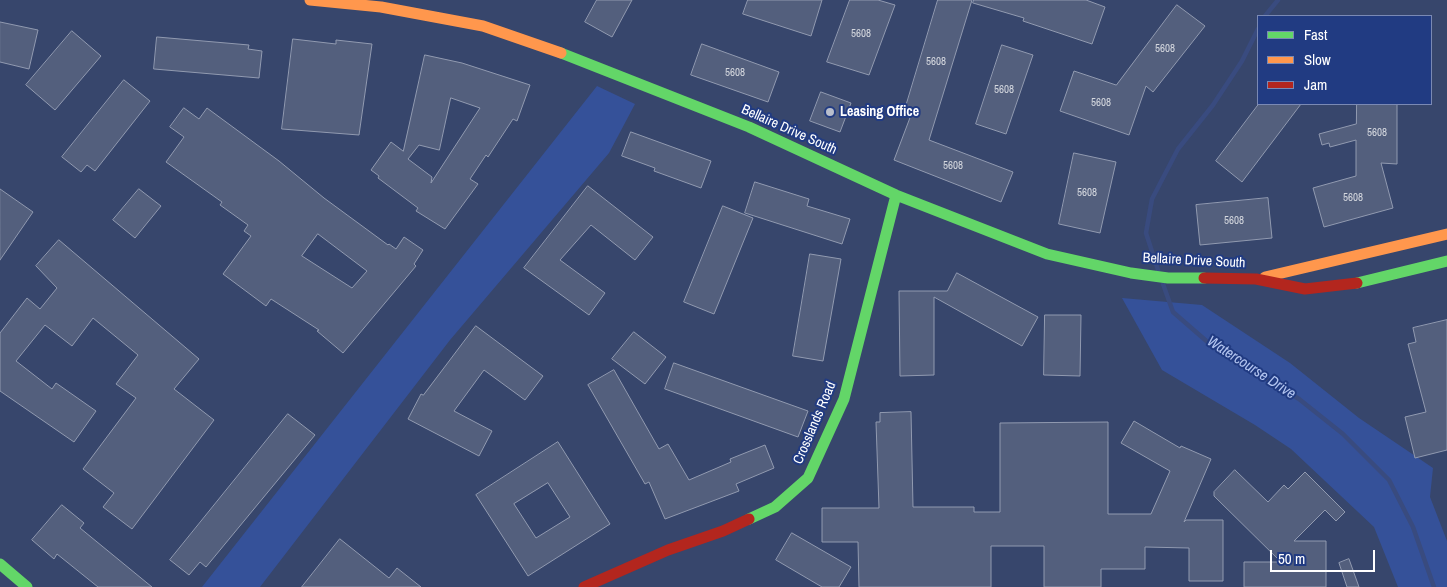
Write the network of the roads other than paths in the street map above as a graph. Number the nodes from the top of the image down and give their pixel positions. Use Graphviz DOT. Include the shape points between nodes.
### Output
graph roads {
  1 [pos="310,0"];
  2 [pos="896,195"];
  3 [pos="1447,234"];
  4 [pos="1447,261"];
  5 [pos="1256,280"];
  6 [pos="0,564"];
  7 [pos="27,587"];
  8 [pos="584,587"];
  1 -- 2 [label="street, Bellaire Drive South" via="381,7 483,26 586,62 749,127"];
  2 -- 5 [label="street, Bellaire Drive South" via="1047,254 1150,275 1200,280"];
  2 -- 8 [label="street, Crosslands Road" via="844,399 808,478 774,507"];
  3 -- 5 [label="street, Bellaire Drive South"];
  4 -- 5 [label="street, Bellaire Drive South" via="1377,280 1337,286 1305,289"];
  6 -- 7 [label="street"];
}
